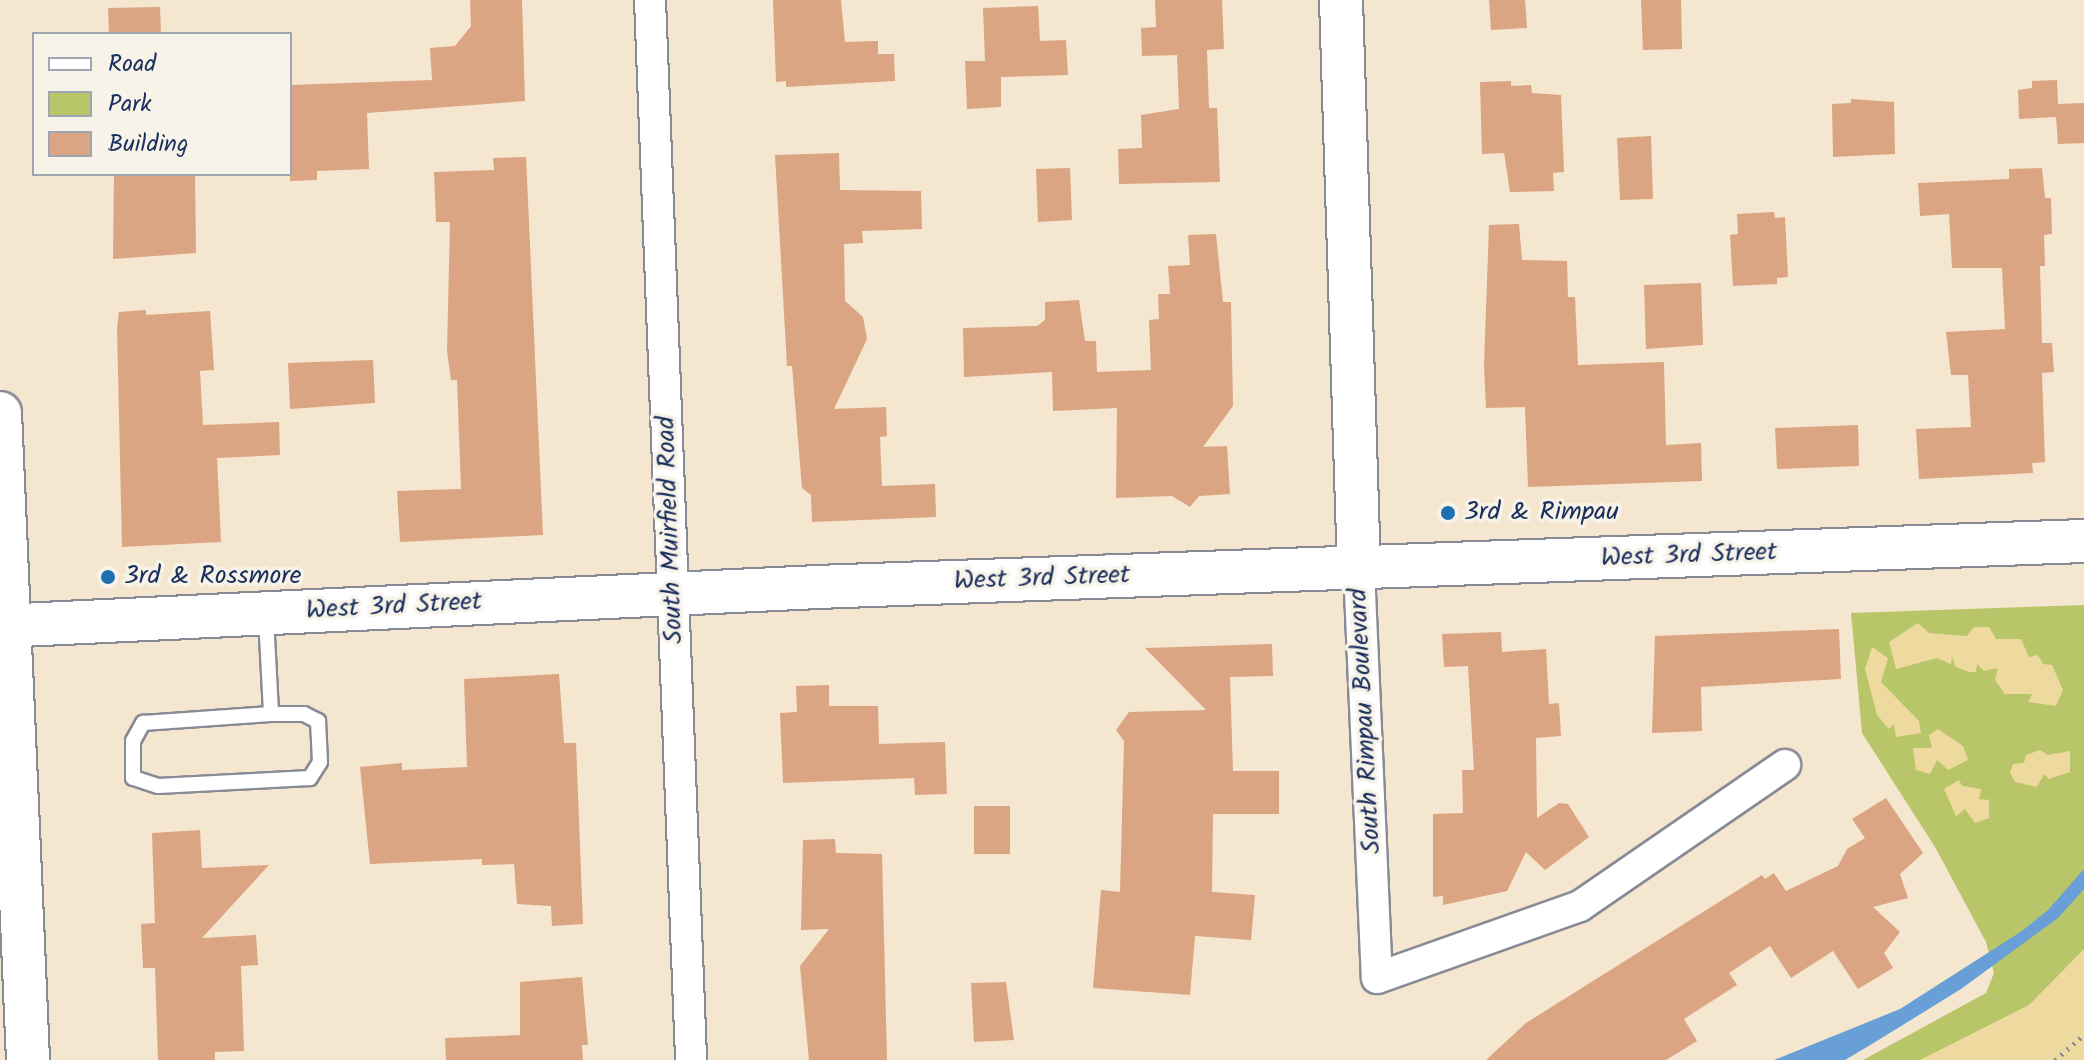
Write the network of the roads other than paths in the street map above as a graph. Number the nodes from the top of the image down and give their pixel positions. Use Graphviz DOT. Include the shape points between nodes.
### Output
graph roads {
  1 [pos="650,0"];
  2 [pos="1341,0"];
  3 [pos="0,413"];
  4 [pos="1,473"];
  5 [pos="2084,541"];
  6 [pos="1359,569"];
  7 [pos="673,594"];
  8 [pos="266,613"];
  9 [pos="5,626"];
  10 [pos="271,714"];
  11 [pos="1785,765"];
  12 [pos="28,1060"];
  13 [pos="691,1060"];
  1 -- 7 [label="street, South Muirfield Road"];
  2 -- 6 [label="main road, South Rimpau Boulevard"];
  3 -- 4 [label="main road"];
  4 -- 9 [label="main road"];
  5 -- 6 [label="main road, West 3rd Street"];
  6 -- 7 [label="main road, West 3rd Street"];
  6 -- 11 [label="street, South Rimpau Boulevard" via="1377,978 1580,906"];
  7 -- 8 [label="main road, West 3rd Street"];
  7 -- 13 [label="street, South Muirfield Road"];
  8 -- 9 [label="main road, West 3rd Street"];
  8 -- 10 [label="lane"];
  9 -- 12 [label="main road"];
  10 -- 10 [label="lane" via="143,723 133,741 133,778 158,786 310,778 320,762 318,721 304,714"];
}
